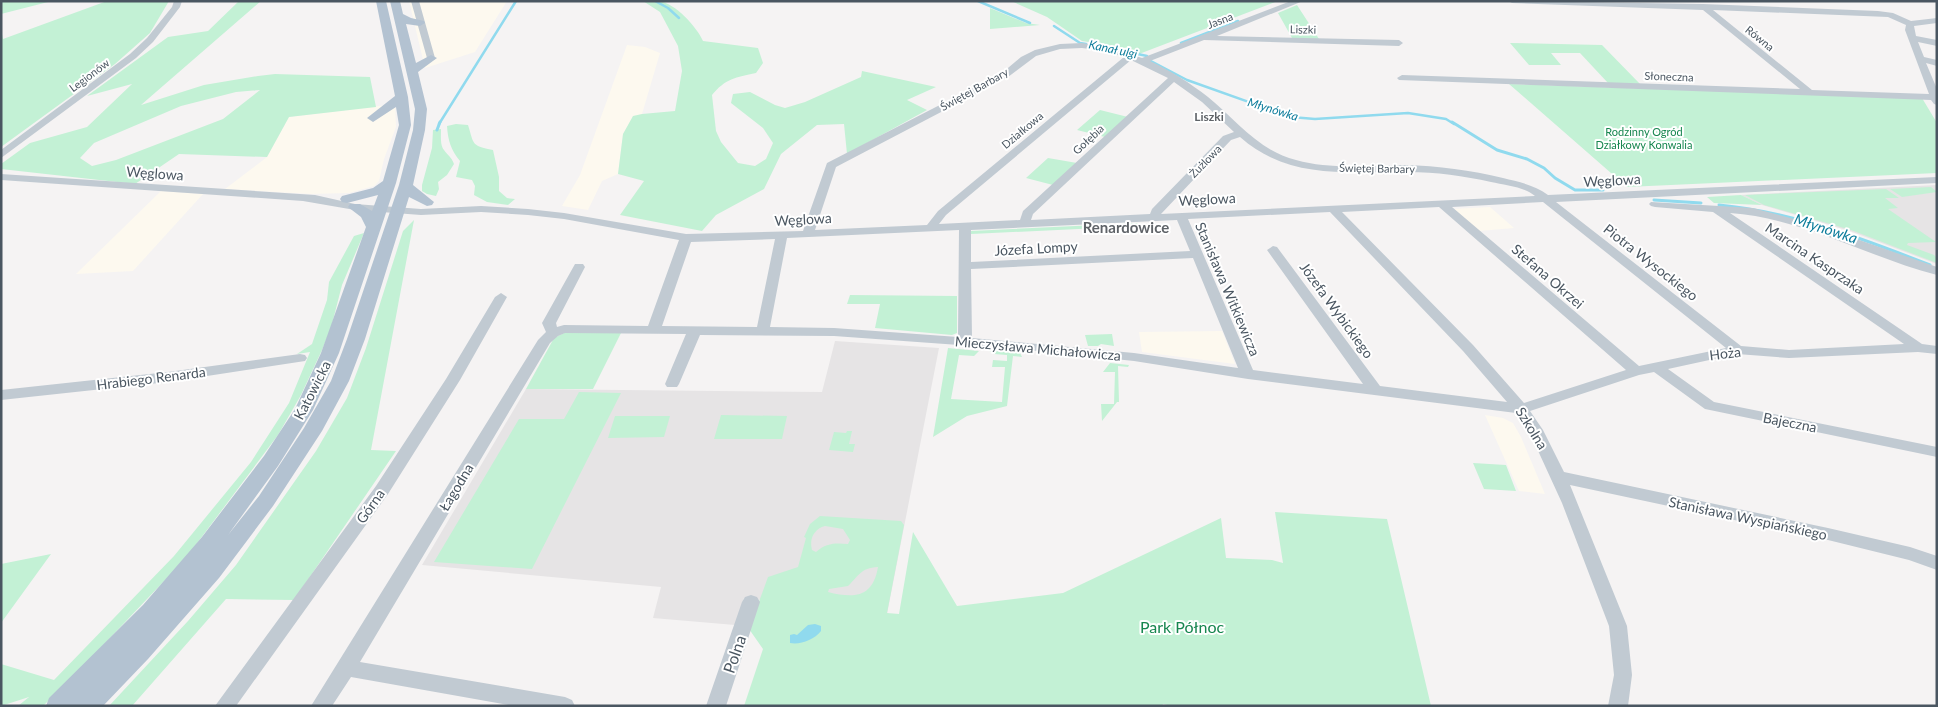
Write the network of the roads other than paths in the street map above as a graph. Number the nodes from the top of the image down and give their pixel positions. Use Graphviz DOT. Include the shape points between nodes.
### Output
graph roads {
  1 [pos="178,1"];
  2 [pos="380,1"];
  3 [pos="395,1"];
  4 [pos="415,1"];
  5 [pos="1299,1"];
  6 [pos="1512,1"];
  7 [pos="1701,4"];
  8 [pos="399,16"];
  9 [pos="1937,20"];
  10 [pos="420,23"];
  11 [pos="1910,24"];
  12 [pos="1205,38"];
  13 [pos="1913,38"];
  14 [pos="1399,42"];
  15 [pos="1937,43"];
  16 [pos="1131,56"];
  17 [pos="431,58"];
  18 [pos="1920,59"];
  19 [pos="1146,60"];
  20 [pos="1937,63"];
  21 [pos="412,71"];
  22 [pos="1174,78"];
  23 [pos="1402,78"];
  24 [pos="1809,92"];
  25 [pos="402,97"];
  26 [pos="1936,100"];
  27 [pos="373,118"];
  28 [pos="1240,134"];
  29 [pos="1,155"];
  30 [pos="1,177"];
  31 [pos="1937,180"];
  32 [pos="389,184"];
  33 [pos="406,185"];
  34 [pos="1695,191"];
  35 [pos="1547,198"];
  36 [pos="427,202"];
  37 [pos="351,203"];
  38 [pos="1441,203"];
  39 [pos="1655,204"];
  40 [pos="1714,207"];
  41 [pos="481,209"];
  42 [pos="1333,209"];
  43 [pos="387,210"];
  44 [pos="1181,216"];
  45 [pos="1155,217"];
  46 [pos="1025,223"];
  47 [pos="965,226"];
  48 [pos="933,227"];
  49 [pos="808,234"];
  50 [pos="782,235"];
  51 [pos="686,238"];
  52 [pos="1273,250"];
  53 [pos="1198,254"];
  54 [pos="964,266"];
  55 [pos="579,267"];
  56 [pos="1937,271"];
  57 [pos="501,297"];
  58 [pos="654,329"];
  59 [pos="695,330"];
  60 [pos="763,330"];
  61 [pos="553,333"];
  62 [pos="966,342"];
  63 [pos="1918,348"];
  64 [pos="1737,350"];
  65 [pos="1937,350"];
  66 [pos="300,358"];
  67 [pos="1655,366"];
  68 [pos="1636,371"];
  69 [pos="1248,374"];
  70 [pos="672,384"];
  71 [pos="1375,390"];
  72 [pos="1,395"];
  73 [pos="1521,409"];
  74 [pos="1937,452"];
  75 [pos="1559,478"];
  76 [pos="1937,563"];
  77 [pos="752,602"];
  78 [pos="346,668"];
  79 [pos="58,706"];
  80 [pos="87,706"];
  81 [pos="226,706"];
  82 [pos="321,706"];
  83 [pos="566,706"];
  84 [pos="716,706"];
  85 [pos="1618,706"];
  1 -- 29 [label="street, Legionów" via="150,40 133,56"];
  2 -- 25 [label="main road, Katowicka"];
  3 -- 8 [label="main road, Katowicka"];
  4 -- 10 [label="street"];
  5 -- 12 [label="street, Jasna"];
  6 -- 7 [label="street"];
  7 -- 11 [label="street" via="1878,12"];
  7 -- 24 [label="street, Równa"];
  8 -- 10 [label="main road"];
  8 -- 21 [label="main road, Katowicka"];
  9 -- 11 [label="street"];
  10 -- 17 [label="street"];
  11 -- 13 [label="street"];
  12 -- 14 [label="street, Liszki"];
  12 -- 19 [label="street, Jasna"];
  13 -- 15 [label="street"];
  13 -- 18 [label="street"];
  16 -- 19 [label="street, Świętej Barbary"];
  16 -- 48 [label="street, Działkowa" via="942,212"];
  16 -- 49 [label="street, Świętej Barbary" via="1079,46 1036,52 1004,75 851,153 831,165"];
  17 -- 21 [label="main road"];
  18 -- 20 [label="street"];
  18 -- 26 [label="street"];
  19 -- 22 [label="street, Świętej Barbary"];
  21 -- 33 [label="main road, Katowicka" via="421,109 418,140"];
  22 -- 28 [label="street, Świętej Barbary" via="1205,100"];
  22 -- 46 [label="street, Gołębia" via="1026,213"];
  23 -- 24 [label="street, Słoneczna"];
  24 -- 26 [label="street, Słoneczna"];
  25 -- 27 [label="main road"];
  25 -- 32 [label="main road, Katowicka" via="405,125"];
  28 -- 35 [label="street, Świętej Barbary" via="1272,156 1299,165 1442,170 1523,187"];
  28 -- 45 [label="street, Żużlowa" via="1226,138 1156,211"];
  30 -- 37 [label="street, Węglowa"];
  31 -- 34 [label="street, Węglowa"];
  32 -- 37 [label="main road"];
  32 -- 43 [label="main road, Katowicka"];
  33 -- 36 [label="main road"];
  33 -- 43 [label="main road, Katowicka"];
  34 -- 35 [label="street, Węglowa"];
  34 -- 40 [label="street, Marcina Kasprzaka"];
  35 -- 38 [label="street, Węglowa"];
  35 -- 64 [label="street, Piotra Wysockiego"];
  36 -- 41 [label="street, Węglowa" via="473,205"];
  36 -- 43 [label="street, Węglowa"];
  37 -- 43 [label="street, Węglowa"];
  37 -- 43 [label="main road" via="372,220"];
  38 -- 42 [label="street, Węglowa"];
  38 -- 68 [label="street, Stefana Okrzei"];
  39 -- 40 [label="street"];
  40 -- 56 [label="street" via="1753,211 1809,226"];
  40 -- 63 [label="street, Marcina Kasprzaka"];
  41 -- 43 [label="street, Węglowa"];
  41 -- 51 [label="street, Węglowa" via="564,216"];
  42 -- 44 [label="street, Węglowa"];
  42 -- 73 [label="street, Szkolna" via="1468,348"];
  43 -- 79 [label="main road, Katowicka" via="304,410 271,461 210,543 151,612"];
  43 -- 80 [label="main road, Katowicka" via="343,373 312,431 266,501 212,572"];
  44 -- 45 [label="street, Węglowa"];
  44 -- 53 [label="street, Stanisława Witkiewicza"];
  45 -- 46 [label="street, Węglowa"];
  46 -- 47 [label="street, Węglowa"];
  47 -- 48 [label="street, Węglowa"];
  47 -- 54 [label="street"];
  48 -- 49 [label="street, Węglowa"];
  49 -- 50 [label="street, Węglowa"];
  50 -- 51 [label="street, Węglowa"];
  50 -- 60 [label="street"];
  51 -- 58 [label="street"];
  52 -- 71 [label="street, Józefa Wybickiego"];
  53 -- 54 [label="street, Józefa Lompy"];
  53 -- 69 [label="street, Stanisława Witkiewicza"];
  54 -- 62 [label="street"];
  55 -- 61 [label="street" via="549,323"];
  57 -- 81 [label="street, Górna" via="453,380 382,490"];
  58 -- 59 [label="street, Mieczysława Michałowicza"];
  58 -- 61 [label="street, Mieczysława Michałowicza" via="564,329"];
  59 -- 60 [label="street, Mieczysława Michałowicza"];
  59 -- 70 [label="street"];
  60 -- 62 [label="street, Mieczysława Michałowicza"];
  61 -- 78 [label="street, Łagodna" via="545,340"];
  62 -- 69 [label="street, Mieczysława Michałowicza" via="1134,357"];
  63 -- 64 [label="street, Hoża" via="1789,354"];
  63 -- 65 [label="street, Hoża"];
  64 -- 67 [label="street, Hoża"];
  66 -- 72 [label="street, Hrabiego Renarda" via="168,377"];
  67 -- 68 [label="street, Hoża"];
  67 -- 74 [label="street, Bajeczna" via="1710,406"];
  68 -- 73 [label="street, Hoża"];
  69 -- 71 [label="street, Mieczysława Michałowicza"];
  71 -- 73 [label="street, Mieczysława Michałowicza"];
  73 -- 75 [label="street, Szkolna" via="1536,430"];
  75 -- 76 [label="street, Stanisława Wyspiańskiego" via="1828,534"];
  75 -- 85 [label="street, Szkolna" via="1618,626 1623,676"];
  77 -- 84 [label="street, Polna"];
  78 -- 82 [label="street, Łagodna"];
  78 -- 83 [label="street"];
}
